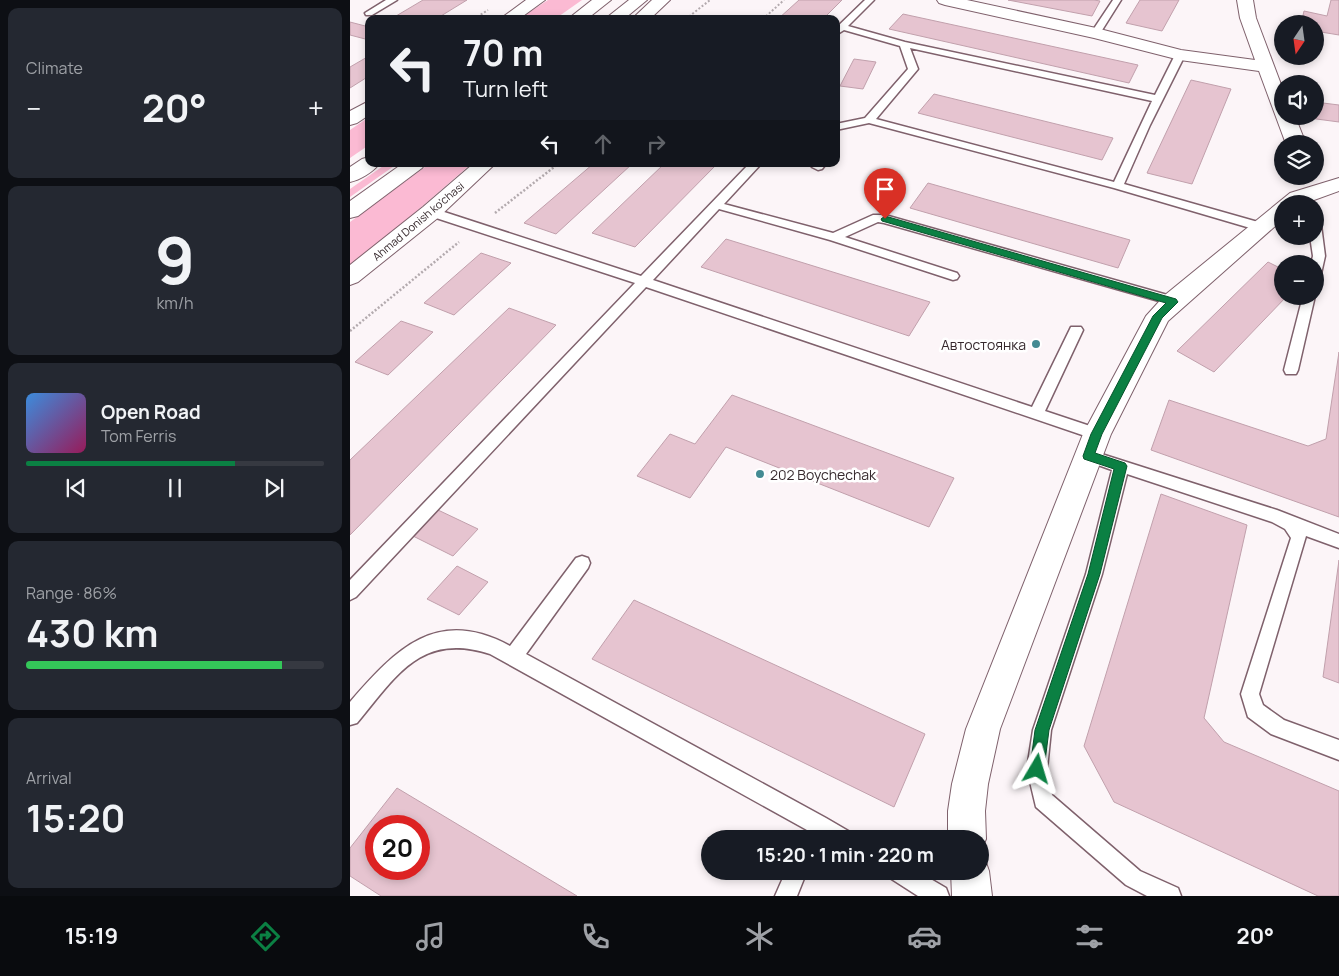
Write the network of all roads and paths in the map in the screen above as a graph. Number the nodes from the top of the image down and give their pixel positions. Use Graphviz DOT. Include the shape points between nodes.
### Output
graph roads {
  1 [pos="393,0"];
  2 [pos="537,0"];
  3 [pos="603,0"];
  4 [pos="662,0"];
  5 [pos="710,0"];
  6 [pos="784,0"];
  7 [pos="870,0"];
  8 [pos="945,0"];
  9 [pos="1117,0"];
  10 [pos="1245,0"];
  11 [pos="369,13"];
  12 [pos="642,13"];
  13 [pos="514,15"];
  14 [pos="582,15"];
  15 [pos="691,15"];
  16 [pos="767,15"];
  17 [pos="840,29"];
  18 [pos="840,30"];
  19 [pos="1096,33"];
  20 [pos="904,44"];
  21 [pos="1180,55"];
  22 [pos="1265,67"];
  23 [pos="1274,90"];
  24 [pos="1158,99"];
  25 [pos="365,110"];
  26 [pos="350,119"];
  27 [pos="869,120"];
  28 [pos="840,126"];
  29 [pos="365,166"];
  30 [pos="411,167"];
  31 [pos="483,167"];
  32 [pos="554,167"];
  33 [pos="752,167"];
  34 [pos="350,176"];
  35 [pos="1339,184"];
  36 [pos="1118,186"];
  37 [pos="1305,195"];
  38 [pos="716,205"];
  39 [pos="350,211"];
  40 [pos="431,212"];
  41 [pos="1274,217"];
  42 [pos="478,227"];
  43 [pos="1261,227"];
  44 [pos="834,237"];
  45 [pos="953,276"];
  46 [pos="350,277"];
  47 [pos="643,281"];
  48 [pos="1173,302"];
  49 [pos="1307,305"];
  50 [pos="1076,330"];
  51 [pos="350,331"];
  52 [pos="1291,370"];
  53 [pos="1036,414"];
  54 [pos="1093,445"];
  55 [pos="1121,466"];
  56 [pos="1290,524"];
  57 [pos="1339,541"];
  58 [pos="582,563"];
  59 [pos="350,592"];
  60 [pos="513,657"];
  61 [pos="350,716"];
  62 [pos="1339,750"];
  63 [pos="813,830"];
  64 [pos="967,830"];
  65 [pos="793,880"];
  66 [pos="912,880"];
  67 [pos="971,880"];
  68 [pos="786,896"];
  69 [pos="938,896"];
  70 [pos="972,896"];
  71 [pos="1170,896"];
  1 -- 11 [label="lane"];
  2 -- 13 [label="street"];
  3 -- 14 [label="street"];
  4 -- 12 [label="street"];
  5 -- 15 [label="path"];
  6 -- 16 [label="path"];
  7 -- 17 [label="lane"];
  8 -- 19 [label="street"];
  9 -- 19 [label="lane"];
  10 -- 22 [label="street"];
  18 -- 20 [label="lane"];
  19 -- 21 [label="street"];
  20 -- 24 [label="lane"];
  20 -- 27 [label="lane" via="913,69"];
  21 -- 22 [label="street"];
  21 -- 24 [label="lane"];
  22 -- 23 [label="street"];
  24 -- 36 [label="lane"];
  25 -- 26 [label="street"];
  27 -- 28 [label="lane"];
  27 -- 36 [label="lane"];
  29 -- 34 [label="street"];
  30 -- 39 [label="street"];
  31 -- 40 [label="street, Ahmad Donish ko'chasi"];
  32 -- 42 [label="path"];
  33 -- 38 [label="lane"];
  35 -- 37 [label="street"];
  36 -- 43 [label="lane"];
  38 -- 44 [label="lane"];
  38 -- 47 [label="lane"];
  40 -- 42 [label="lane"];
  40 -- 46 [label="street, Ahmad Donish ko'chasi"];
  41 -- 43 [label="street"];
  42 -- 47 [label="lane"];
  42 -- 51 [label="path"];
  43 -- 48 [label="street"];
  44 -- 45 [label="lane"];
  44 -- 48 [label="lane" via="877,218 885,219"];
  47 -- 53 [label="lane"];
  47 -- 59 [label="lane"];
  48 -- 54 [label="street" via="1158,316"];
  49 -- 52 [label="lane"];
  50 -- 53 [label="lane"];
  53 -- 54 [label="lane"];
  54 -- 55 [label="lane"];
  54 -- 64 [label="street" via="983,729 971,770"];
  55 -- 56 [label="lane"];
  55 -- 71 [label="lane" via="1094,574 1042,730 1037,769 1043,800 1133,878"];
  56 -- 57 [label="lane"];
  56 -- 62 [label="lane" via="1299,538 1250,694 1255,711 1278,727"];
  58 -- 60 [label="lane"];
  60 -- 61 [label="lane" via="473,640 446,639 418,648 394,667"];
  60 -- 63 [label="lane"];
  65 -- 68 [label="lane"];
  66 -- 69 [label="lane"];
  67 -- 70 [label="street"];
}
